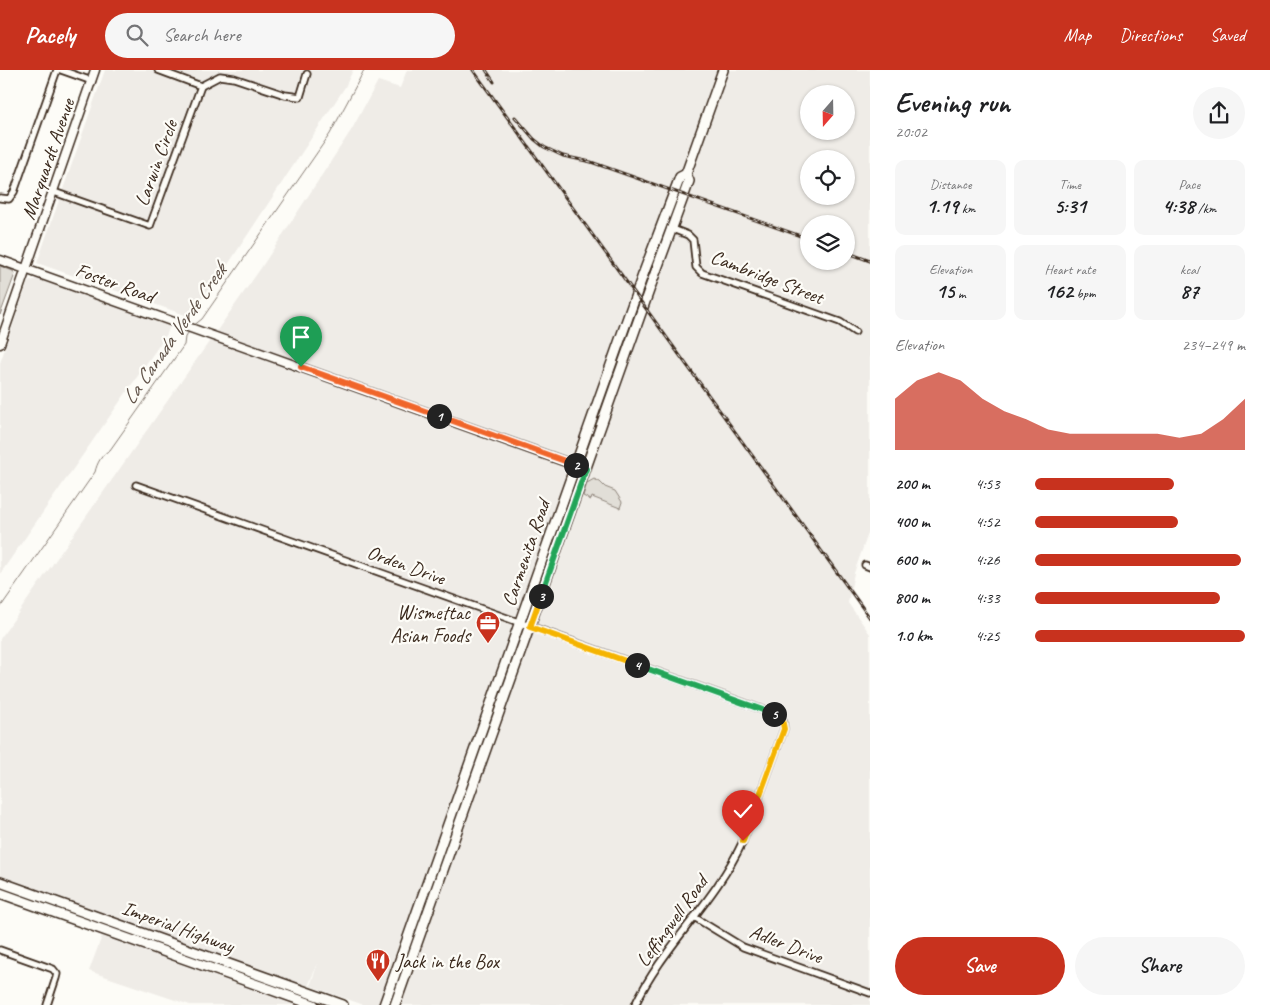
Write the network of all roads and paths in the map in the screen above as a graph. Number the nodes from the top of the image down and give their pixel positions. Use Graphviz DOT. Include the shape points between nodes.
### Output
graph roads {
  1 [pos="57,70"];
  2 [pos="61,70"];
  3 [pos="95,70"];
  4 [pos="158,70"];
  5 [pos="723,70"];
  6 [pos="307,74"];
  7 [pos="92,81"];
  8 [pos="201,86"];
  9 [pos="686,174"];
  10 [pos="54,192"];
  11 [pos="0,198"];
  12 [pos="662,225"];
  13 [pos="672,229"];
  14 [pos="0,260"];
  15 [pos="27,269"];
  16 [pos="855,332"];
  17 [pos="0,344"];
  18 [pos="576,465"];
  19 [pos="586,469"];
  20 [pos="136,485"];
  21 [pos="520,624"];
  22 [pos="530,627"];
  23 [pos="779,716"];
  24 [pos="475,750"];
  25 [pos="485,754"];
  26 [pos="0,882"];
  27 [pos="0,893"];
  28 [pos="694,917"];
  29 [pos="0,950"];
  30 [pos="870,993"];
  31 [pos="47,1005"];
  32 [pos="314,1005"];
  33 [pos="343,1005"];
  34 [pos="384,1005"];
  35 [pos="395,1005"];
  36 [pos="635,1005"];
  1 -- 11 [label="street" via="14,192 9,200"];
  2 -- 7 [label="street"];
  3 -- 7 [label="street, Marquardt Avenue"];
  4 -- 8 [label="street"];
  5 -- 9 [label="main road, Carmenita Road"];
  6 -- 8 [label="street" via="300,98 220,76"];
  7 -- 10 [label="street, Marquardt Avenue"];
  8 -- 10 [label="street, Larwin Circle" via="150,226"];
  9 -- 12 [label="main road, Carmenita Road" via="680,177"];
  9 -- 13 [label="main road, Carmenita Road" via="690,181"];
  10 -- 15 [label="street, Marquardt Avenue"];
  12 -- 13 [label="street, Cambridge Street"];
  12 -- 18 [label="main road, Carmenita Road"];
  13 -- 16 [label="street, Cambridge Street" via="693,240 696,267 702,273 840,322"];
  13 -- 19 [label="main road, Carmenita Road"];
  14 -- 15 [label="street, Foster Road"];
  15 -- 17 [label="street, Marquardt Avenue"];
  15 -- 18 [label="street, Foster Road"];
  18 -- 19 [label="street, Foster Road"];
  18 -- 21 [label="main road, Carmenita Road"];
  19 -- 22 [label="main road, Carmenita Road"];
  20 -- 21 [label="street, Orden Drive"];
  21 -- 22 [label="street, Orden Drive"];
  21 -- 24 [label="main road, Carmenita Road"];
  22 -- 23 [label="street, Orden Drive"];
  22 -- 25 [label="main road, Carmenita Road"];
  23 -- 28 [label="street, Leffingwell Road" via="784,721 784,729 743,841 721,881"];
  24 -- 25 [label="main road"];
  24 -- 34 [label="main road, Carmenita Road"];
  25 -- 35 [label="main road, Carmenita Road"];
  26 -- 33 [label="main road, Imperial Highway"];
  27 -- 32 [label="main road, Imperial Highway"];
  28 -- 30 [label="street, Adler Drive" via="743,947"];
  28 -- 36 [label="street, Leffingwell Road"];
  29 -- 31 [label="street" via="57,974"];
}
